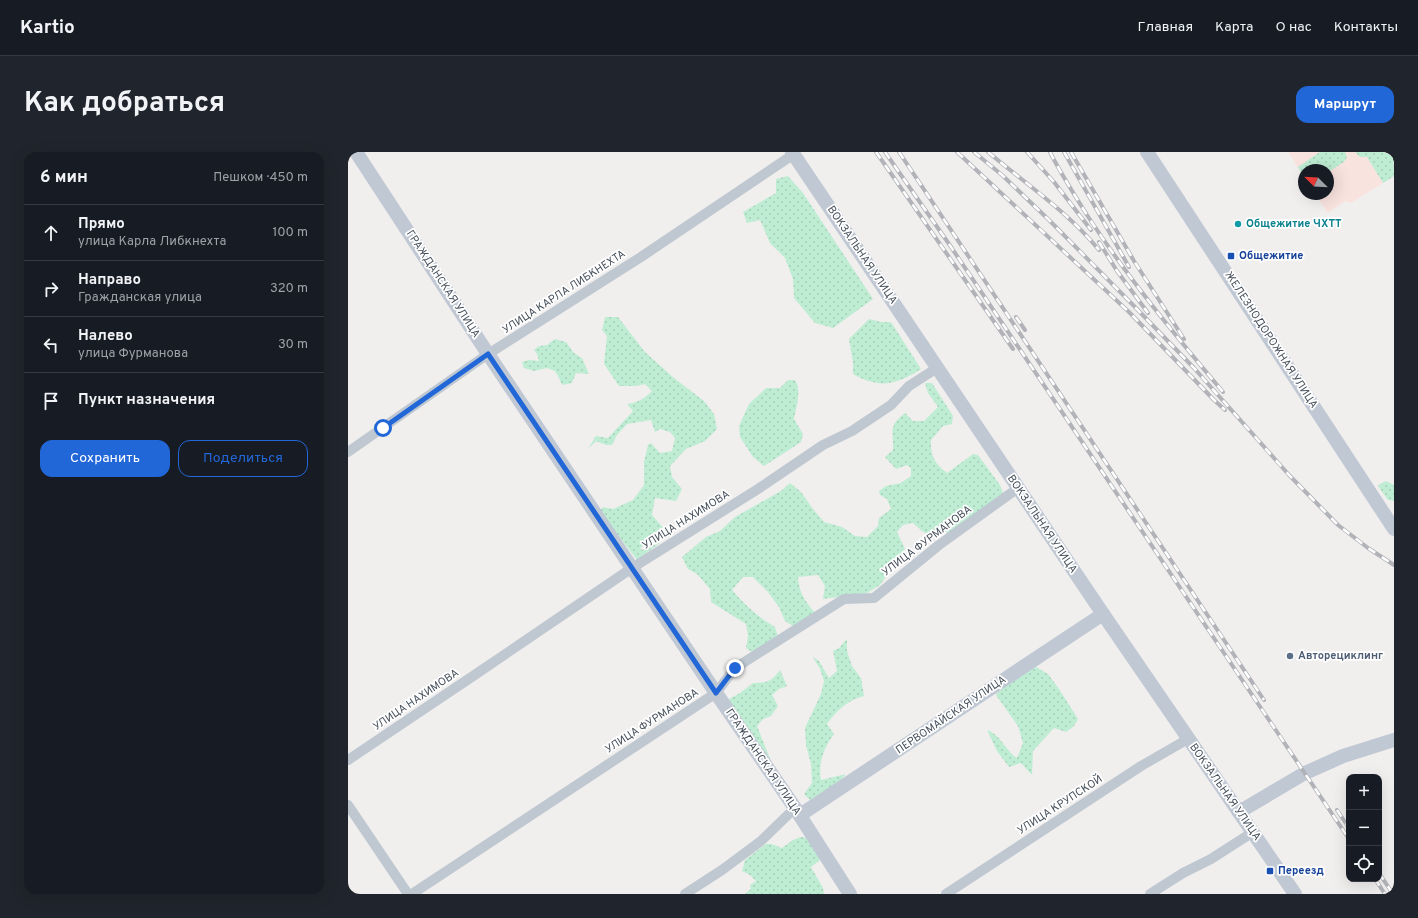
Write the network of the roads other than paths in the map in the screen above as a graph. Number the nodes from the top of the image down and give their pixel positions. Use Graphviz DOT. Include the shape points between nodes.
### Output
graph roads {
  1 [pos="356,152"];
  2 [pos="1147,152"];
  3 [pos="793,153"];
  4 [pos="488,354"];
  5 [pos="937,368"];
  6 [pos="348,452"];
  7 [pos="1018,488"];
  8 [pos="1394,529"];
  9 [pos="632,568"];
  10 [pos="1103,614"];
  11 [pos="716,693"];
  12 [pos="1188,739"];
  13 [pos="1394,740"];
  14 [pos="348,760"];
  15 [pos="348,805"];
  16 [pos="798,812"];
  17 [pos="1239,812"];
  18 [pos="1253,832"];
  19 [pos="408,894"];
  20 [pos="412,894"];
  21 [pos="685,894"];
  22 [pos="850,894"];
  23 [pos="946,894"];
  24 [pos="1150,894"];
  25 [pos="1295,894"];
  1 -- 4 [label="street, ГРАЖДАНСКАЯ УЛИЦА"];
  2 -- 8 [label="street, ЖЕЛЕЗНОДОРОЖНАЯ УЛИЦА"];
  3 -- 4 [label="street, УЛИЦА КАРЛА ЛИБКНЕХТА" via="647,252"];
  3 -- 5 [label="street, ВОКЗАЛЬНАЯ УЛИЦА"];
  4 -- 6 [label="street, УЛИЦА КАРЛА ЛИБКНЕХТА"];
  4 -- 9 [label="street, ГРАЖДАНСКАЯ УЛИЦА"];
  5 -- 7 [label="street, ВОКЗАЛЬНАЯ УЛИЦА"];
  5 -- 9 [label="street, УЛИЦА НАХИМОВА" via="909,386 891,405 858,427 822,445 758,489"];
  7 -- 10 [label="street, ВОКЗАЛЬНАЯ УЛИЦА"];
  7 -- 11 [label="street, УЛИЦА ФУРМАНОВА" via="939,545 874,598 844,599 735,668"];
  9 -- 11 [label="street, ГРАЖДАНСКАЯ УЛИЦА"];
  9 -- 14 [label="street, УЛИЦА НАХИМОВА"];
  10 -- 12 [label="street, ВОКЗАЛЬНАЯ УЛИЦА"];
  10 -- 16 [label="street, ПЕРВОМАЙСКАЯ УЛИЦА"];
  11 -- 16 [label="street, ГРАЖДАНСКАЯ УЛИЦА"];
  11 -- 20 [label="street, УЛИЦА ФУРМАНОВА"];
  12 -- 17 [label="street, ВОКЗАЛЬНАЯ УЛИЦА"];
  12 -- 23 [label="street, УЛИЦА КРУПСКОЙ" via="1141,766"];
  13 -- 17 [label="street" via="1343,756 1305,773"];
  15 -- 19 [label="street"];
  16 -- 21 [label="street, ПЕРВОМАЙСКАЯ УЛИЦА" via="722,870"];
  16 -- 22 [label="street, ГРАЖДАНСКАЯ УЛИЦА"];
  17 -- 18 [label="street, ВОКЗАЛЬНАЯ УЛИЦА"];
  18 -- 24 [label="street"];
  18 -- 25 [label="street, ВОКЗАЛЬНАЯ УЛИЦА"];
}
